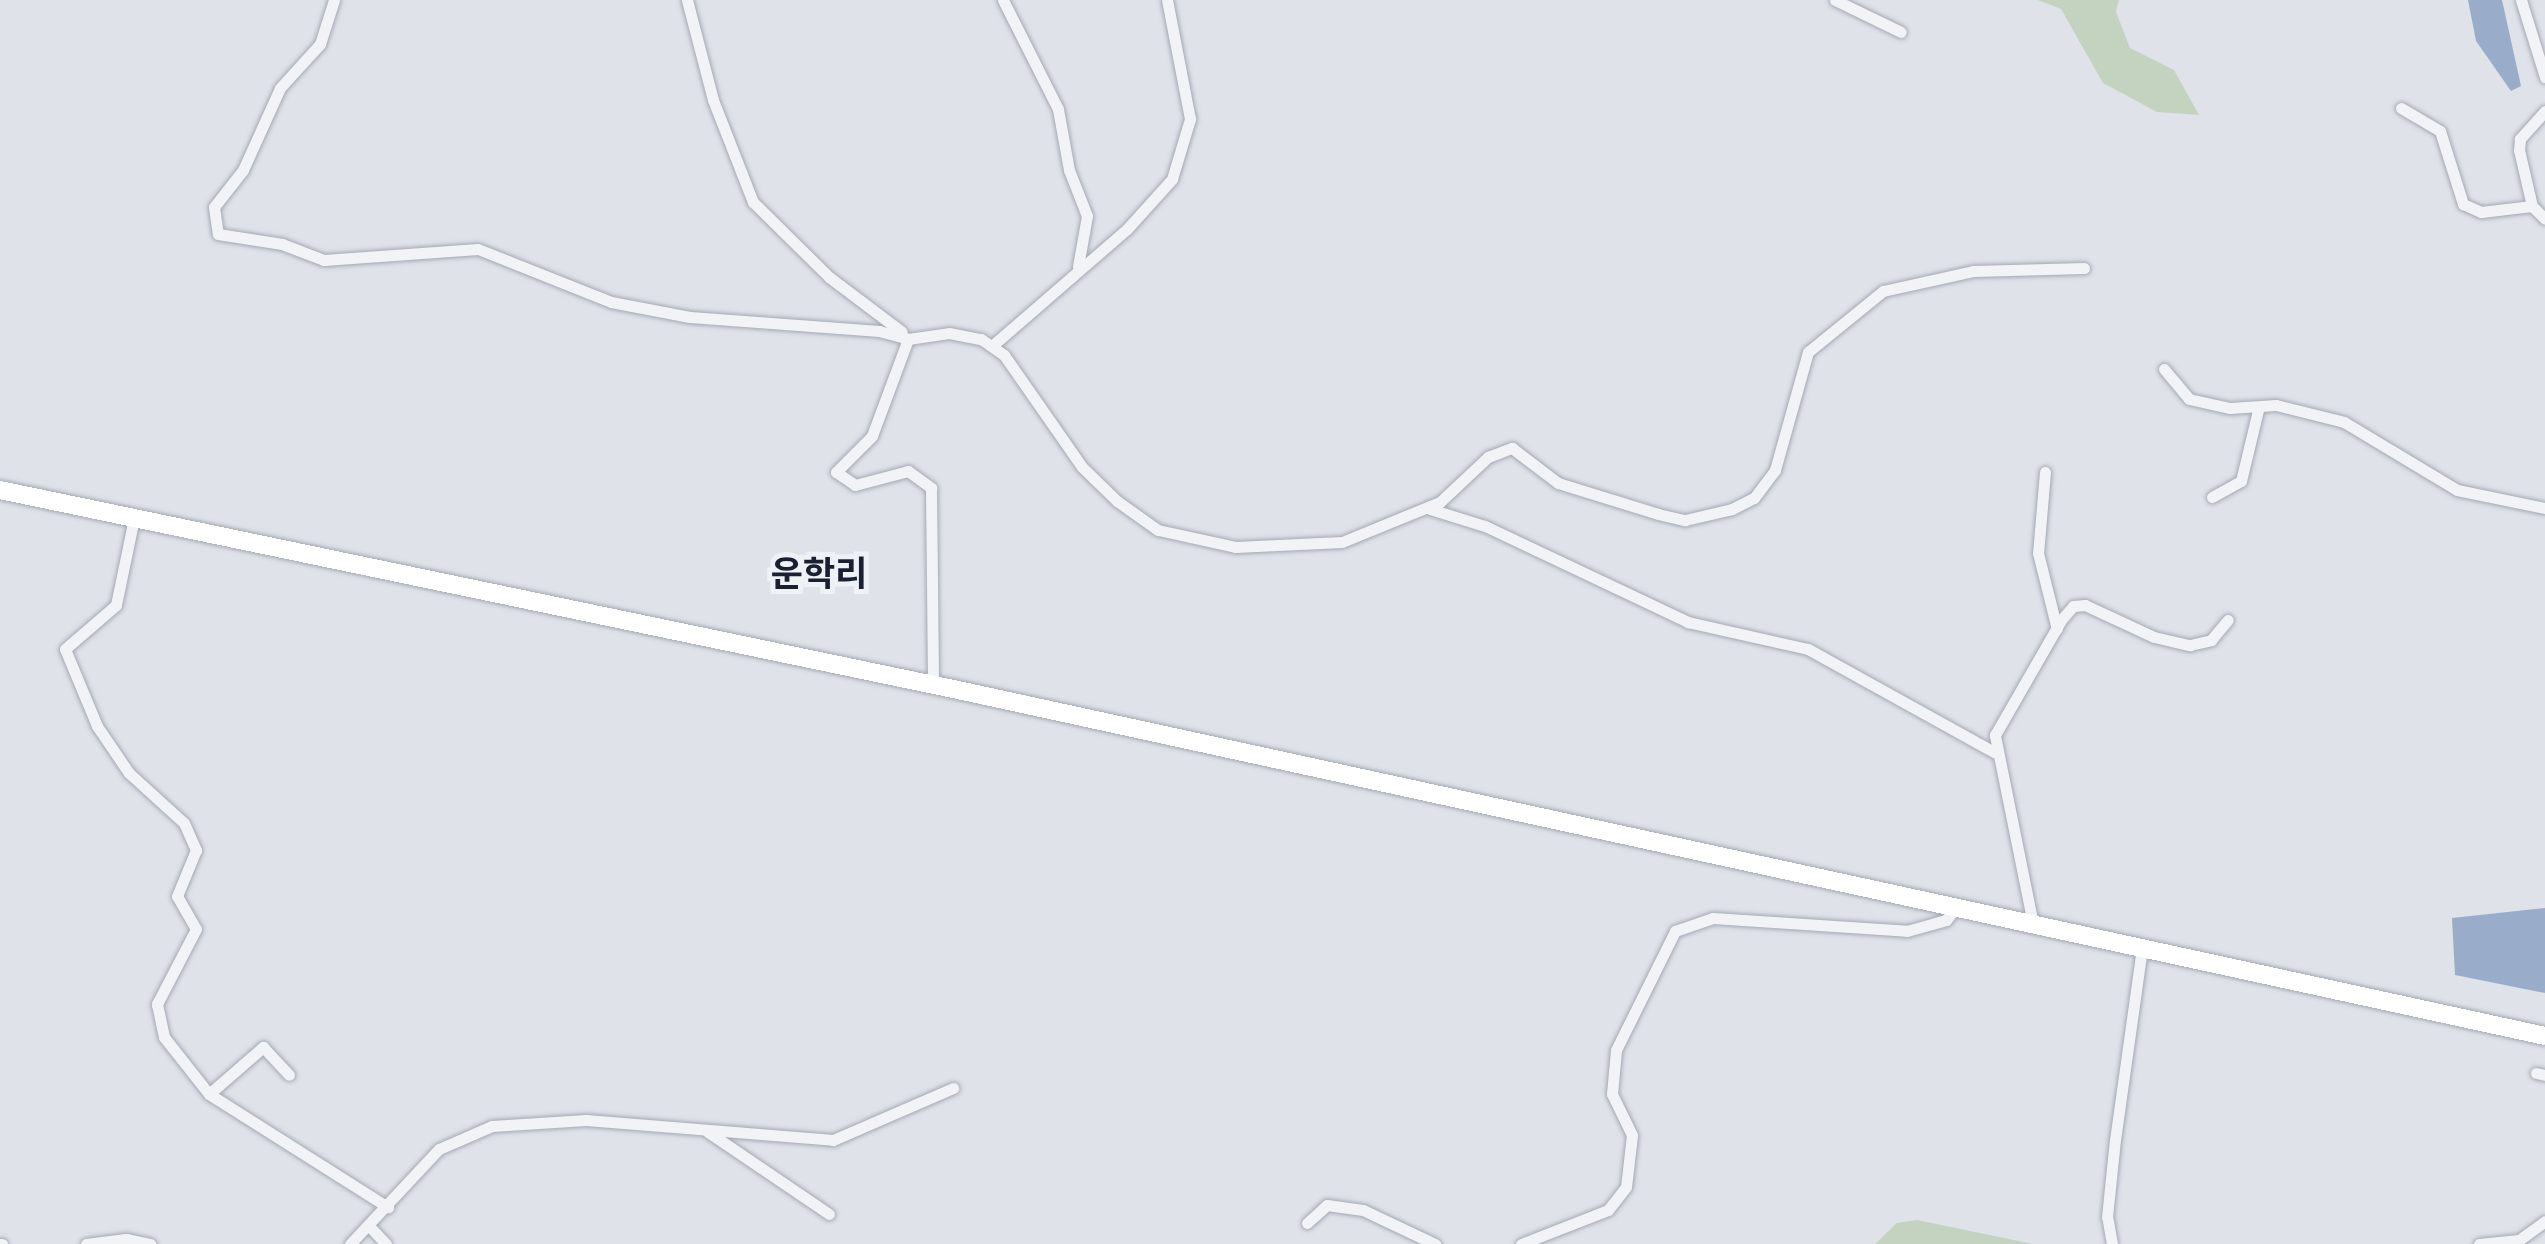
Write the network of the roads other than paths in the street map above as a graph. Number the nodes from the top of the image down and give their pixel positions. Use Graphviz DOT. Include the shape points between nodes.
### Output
graph roads {
  1 [pos="334,0"];
  2 [pos="687,0"];
  3 [pos="1004,0"];
  4 [pos="1167,0"];
  5 [pos="1835,0"];
  6 [pos="2521,0"];
  7 [pos="1901,32"];
  8 [pos="2545,77"];
  9 [pos="2401,108"];
  10 [pos="2545,111"];
  11 [pos="2532,206"];
  12 [pos="2545,218"];
  13 [pos="1078,268"];
  14 [pos="2084,268"];
  15 [pos="908,339"];
  16 [pos="993,345"];
  17 [pos="2164,369"];
  18 [pos="2258,410"];
  19 [pos="2045,472"];
  20 [pos="0,490"];
  21 [pos="2212,497"];
  22 [pos="2545,508"];
  23 [pos="1426,509"];
  24 [pos="134,518"];
  25 [pos="2228,620"];
  26 [pos="2057,629"];
  27 [pos="933,684"];
  28 [pos="1994,752"];
  29 [pos="1956,907"];
  30 [pos="2032,924"];
  31 [pos="2142,948"];
  32 [pos="2545,1036"];
  33 [pos="289,1075"];
  34 [pos="953,1088"];
  35 [pos="208,1094"];
  36 [pos="705,1130"];
  37 [pos="388,1207"];
  38 [pos="828,1214"];
  39 [pos="2545,1221"];
  40 [pos="1307,1222"];
  41 [pos="371,1228"];
  42 [pos="86,1244"];
  43 [pos="150,1244"];
  44 [pos="350,1244"];
  45 [pos="386,1244"];
  46 [pos="1436,1244"];
  47 [pos="1521,1244"];
  48 [pos="2112,1244"];
  49 [pos="2479,1244"];
  1 -- 15 [label="street" via="320,44 280,88 243,170 214,207 218,234 282,244 324,260 478,248 611,302"];
  2 -- 15 [label="street" via="712,100 753,202 829,277"];
  3 -- 13 [label="street" via="1058,109 1068,170 1086,216"];
  4 -- 13 [label="street" via="1190,119 1185,147 1160,194"];
  5 -- 7 [label="street"];
  6 -- 8 [label="street"];
  9 -- 11 [label="street" via="2440,132 2463,204 2482,212"];
  10 -- 11 [label="street" via="2520,139"];
  11 -- 12 [label="street"];
  13 -- 16 [label="street"];
  14 -- 23 [label="street" via="1972,271 1883,291 1808,352 1774,470 1744,505 1672,518 1558,483 1512,448 1488,458 1450,496"];
  15 -- 16 [label="street" via="949,333"];
  15 -- 27 [label="street" via="872,436 836,472 855,484 908,471 931,488"];
  16 -- 23 [label="street" via="1096,484 1158,530 1258,550 1312,546 1342,542"];
  17 -- 18 [label="street" via="2189,398"];
  18 -- 21 [label="street" via="2241,481"];
  18 -- 22 [label="street" via="2276,405 2344,422 2457,490"];
  19 -- 26 [label="street" via="2038,553"];
  20 -- 24 [label="main road"];
  23 -- 28 [label="street" via="1485,526 1688,622 1808,649"];
  24 -- 27 [label="main road"];
  24 -- 35 [label="street" via="116,605 65,648 96,726 129,773 191,834 196,864 177,896 196,929 156,1008 168,1046"];
  25 -- 26 [label="street" via="2211,640 2190,645 2154,637 2085,605 2073,606"];
  26 -- 28 [label="street" via="2002,721"];
  27 -- 29 [label="main road"];
  28 -- 30 [label="street"];
  29 -- 30 [label="main road"];
  29 -- 47 [label="street" via="1946,920 1907,931 1712,918 1675,931 1616,1050 1612,1094 1632,1135 1626,1187 1608,1210"];
  30 -- 31 [label="main road"];
  31 -- 32 [label="main road"];
  31 -- 48 [label="street" via="2115,1140"];
  33 -- 35 [label="street" via="263,1047"];
  34 -- 36 [label="street" via="833,1140"];
  35 -- 37 [label="street"];
  36 -- 37 [label="street" via="586,1120 492,1126 439,1149"];
  36 -- 38 [label="street"];
  37 -- 41 [label="street"];
  39 -- 49 [label="street" via="2519,1240"];
  40 -- 46 [label="street" via="1328,1205 1364,1210"];
  41 -- 44 [label="street"];
  41 -- 45 [label="street"];
  42 -- 43 [label="street"];
}
